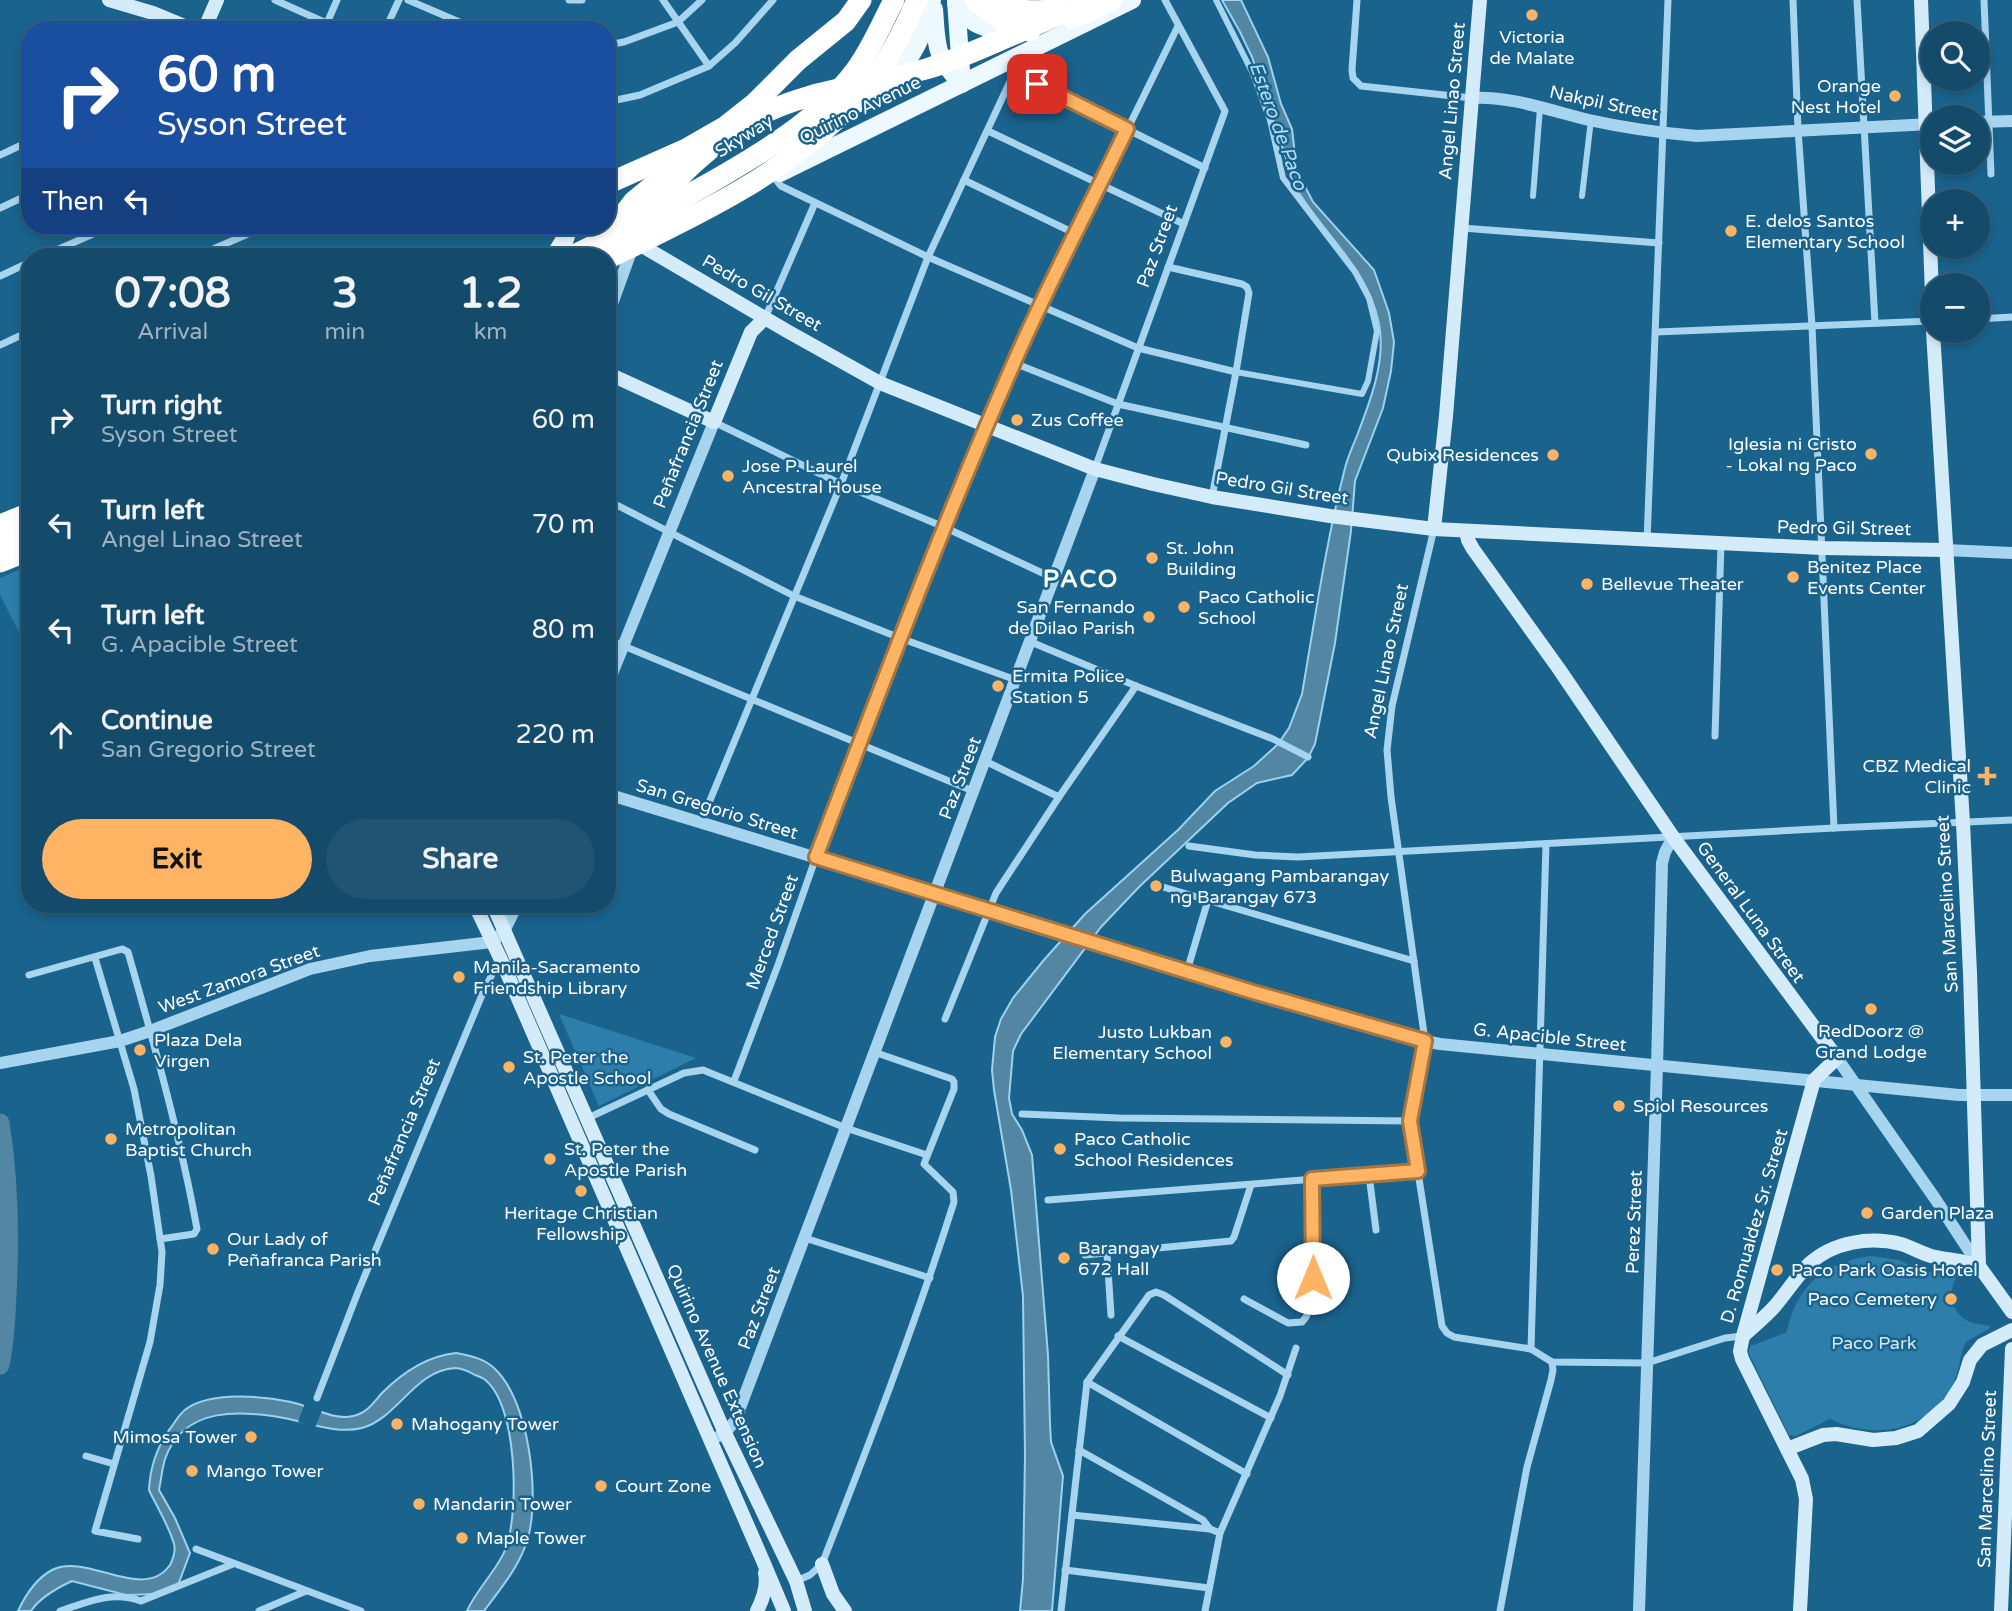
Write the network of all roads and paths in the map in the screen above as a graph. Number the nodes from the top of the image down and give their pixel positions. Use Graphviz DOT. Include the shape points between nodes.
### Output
graph roads {
  1 [pos="108,0"];
  2 [pos="207,0"];
  3 [pos="217,0"];
  4 [pos="338,0"];
  5 [pos="398,0"];
  6 [pos="408,0"];
  7 [pos="569,0"];
  8 [pos="582,0"];
  9 [pos="663,0"];
  10 [pos="702,0"];
  11 [pos="773,0"];
  12 [pos="861,0"];
  13 [pos="894,0"];
  14 [pos="917,0"];
  15 [pos="933,0"];
  16 [pos="995,0"];
  17 [pos="1084,0"];
  18 [pos="1112,0"];
  19 [pos="1132,0"];
  20 [pos="1165,0"];
  21 [pos="1216,0"];
  22 [pos="1357,0"];
  23 [pos="1480,0"];
  24 [pos="1668,0"];
  25 [pos="1793,0"];
  26 [pos="1857,0"];
  27 [pos="1921,0"];
  28 [pos="1984,0"];
  29 [pos="278,1"];
  30 [pos="962,1"];
  31 [pos="172,21"];
  32 [pos="198,21"];
  33 [pos="208,21"];
  34 [pos="323,21"];
  35 [pos="328,21"];
  36 [pos="389,21"];
  37 [pos="457,21"];
  38 [pos="678,22"];
  39 [pos="1178,26"];
  40 [pos="1011,29"];
  41 [pos="616,43"];
  42 [pos="959,53"];
  43 [pos="942,62"];
  44 [pos="709,66"];
  45 [pos="1011,67"];
  46 [pos="962,85"];
  47 [pos="1472,98"];
  48 [pos="616,100"];
  49 [pos="866,100"];
  50 [pos="755,103"];
  51 [pos="1928,105"];
  52 [pos="1984,105"];
  53 [pos="1540,108"];
  54 [pos="1591,120"];
  55 [pos="2012,121"];
  56 [pos="1990,122"];
  57 [pos="1920,125"];
  58 [pos="1863,128"];
  59 [pos="1127,129"];
  60 [pos="1798,130"];
  61 [pos="988,131"];
  62 [pos="1664,133"];
  63 [pos="21,145"];
  64 [pos="0,155"];
  65 [pos="1990,167"];
  66 [pos="1205,168"];
  67 [pos="1991,174"];
  68 [pos="1930,175"];
  69 [pos="773,176"];
  70 [pos="616,180"];
  71 [pos="964,180"];
  72 [pos="1100,184"];
  73 [pos="1533,196"];
  74 [pos="1582,196"];
  75 [pos="21,198"];
  76 [pos="815,203"];
  77 [pos="0,208"];
  78 [pos="1184,224"];
  79 [pos="1461,228"];
  80 [pos="622,231"];
  81 [pos="1076,234"];
  82 [pos="91,235"];
  83 [pos="245,235"];
  84 [pos="612,235"];
  85 [pos="614,235"];
  86 [pos="1659,243"];
  87 [pos="61,248"];
  88 [pos="216,248"];
  89 [pos="578,248"];
  90 [pos="588,248"];
  91 [pos="613,248"];
  92 [pos="616,254"];
  93 [pos="928,257"];
  94 [pos="21,266"];
  95 [pos="616,266"];
  96 [pos="1168,267"];
  97 [pos="1932,273"];
  98 [pos="0,276"];
  99 [pos="1041,306"];
  100 [pos="2012,317"];
  101 [pos="765,318"];
  102 [pos="1990,318"];
  103 [pos="1920,321"];
  104 [pos="1875,323"];
  105 [pos="1812,326"];
  106 [pos="1656,332"];
  107 [pos="21,335"];
  108 [pos="1934,343"];
  109 [pos="0,345"];
  110 [pos="1138,348"];
  111 [pos="1014,363"];
  112 [pos="1236,372"];
  113 [pos="616,377"];
  114 [pos="880,383"];
  115 [pos="1118,404"];
  116 [pos="714,422"];
  117 [pos="986,426"];
  118 [pos="1224,428"];
  119 [pos="1307,445"];
  120 [pos="1095,469"];
  121 [pos="841,484"];
  122 [pos="1212,497"];
  123 [pos="616,505"];
  124 [pos="21,507"];
  125 [pos="0,516"];
  126 [pos="21,517"];
  127 [pos="0,525"];
  128 [pos="944,527"];
  129 [pos="1434,529"];
  130 [pos="1466,531"];
  131 [pos="669,532"];
  132 [pos="21,533"];
  133 [pos="21,539"];
  134 [pos="0,541"];
  135 [pos="1647,541"];
  136 [pos="1721,544"];
  137 [pos="21,546"];
  138 [pos="0,547"];
  139 [pos="1822,548"];
  140 [pos="1946,550"];
  141 [pos="2012,553"];
  142 [pos="0,554"];
  143 [pos="21,554"];
  144 [pos="0,562"];
  145 [pos="1053,578"];
  146 [pos="794,596"];
  147 [pos="900,638"];
  148 [pos="1031,642"];
  149 [pos="616,643"];
  150 [pos="624,646"];
  151 [pos="616,665"];
  152 [pos="1016,680"];
  153 [pos="1136,686"];
  154 [pos="751,699"];
  155 [pos="1715,736"];
  156 [pos="859,744"];
  157 [pos="1308,757"];
  158 [pos="985,761"];
  159 [pos="973,791"];
  160 [pos="616,797"];
  161 [pos="1059,797"];
  162 [pos="2012,820"];
  163 [pos="701,822"];
  164 [pos="1963,823"];
  165 [pos="1833,828"];
  166 [pos="1673,837"];
  167 [pos="1546,844"];
  168 [pos="1189,846"];
  169 [pos="1399,852"];
  170 [pos="816,857"];
  171 [pos="1163,887"];
  172 [pos="935,893"];
  173 [pos="1208,900"];
  174 [pos="989,910"];
  175 [pos="479,913"];
  176 [pos="497,913"];
  177 [pos="513,913"];
  178 [pos="504,930"];
  179 [pos="492,942"];
  180 [pos="1098,944"];
  181 [pos="95,958"];
  182 [pos="1413,961"];
  183 [pos="503,964"];
  184 [pos="1187,971"];
  185 [pos="29,975"];
  186 [pos="945,1019"];
  187 [pos="150,1031"];
  188 [pos="120,1041"];
  189 [pos="1425,1041"];
  190 [pos="874,1052"];
  191 [pos="1540,1054"];
  192 [pos="1837,1058"];
  193 [pos="1,1063"];
  194 [pos="1657,1066"];
  195 [pos="1814,1080"];
  196 [pos="734,1082"];
  197 [pos="1856,1084"];
  198 [pos="648,1090"];
  199 [pos="2012,1095"];
  200 [pos="1974,1096"];
  201 [pos="1023,1114"];
  202 [pos="588,1118"];
  203 [pos="1410,1121"];
  204 [pos="846,1128"];
  205 [pos="755,1150"];
  206 [pos="927,1155"];
  207 [pos="1418,1171"];
  208 [pos="1369,1175"];
  209 [pos="1312,1179"];
  210 [pos="1251,1185"];
  211 [pos="1048,1200"];
  212 [pos="625,1205"];
  213 [pos="610,1212"];
  214 [pos="1376,1230"];
  215 [pos="160,1238"];
  216 [pos="805,1238"];
  217 [pos="1107,1254"];
  218 [pos="1085,1255"];
  219 [pos="651,1265"];
  220 [pos="1979,1265"];
  221 [pos="636,1272"];
  222 [pos="930,1279"];
  223 [pos="1244,1299"];
  224 [pos="2012,1312"];
  225 [pos="1111,1315"];
  226 [pos="2012,1330"];
  227 [pos="1118,1336"];
  228 [pos="1743,1336"];
  229 [pos="1296,1348"];
  230 [pos="1531,1349"];
  231 [pos="2012,1349"];
  232 [pos="1552,1362"];
  233 [pos="1647,1363"];
  234 [pos="1288,1375"];
  235 [pos="1087,1382"];
  236 [pos="317,1398"];
  237 [pos="1271,1418"];
  238 [pos="725,1433"];
  239 [pos="709,1440"];
  240 [pos="1787,1449"];
  241 [pos="1079,1450"];
  242 [pos="86,1456"];
  243 [pos="114,1464"];
  244 [pos="1247,1474"];
  245 [pos="1072,1515"];
  246 [pos="1210,1529"];
  247 [pos="1220,1533"];
  248 [pos="138,1539"];
  249 [pos="196,1549"];
  250 [pos="764,1561"];
  251 [pos="233,1564"];
  252 [pos="822,1564"];
  253 [pos="1065,1570"];
  254 [pos="796,1581"];
  255 [pos="1209,1588"];
  256 [pos="307,1590"];
  257 [pos="141,1601"];
  258 [pos="60,1611"];
  259 [pos="140,1611"];
  260 [pos="259,1611"];
  261 [pos="360,1611"];
  262 [pos="757,1611"];
  263 [pos="784,1611"];
  264 [pos="805,1611"];
  265 [pos="845,1611"];
  266 [pos="1061,1611"];
  267 [pos="1205,1611"];
  268 [pos="1500,1611"];
  269 [pos="1639,1611"];
  270 [pos="1800,1611"];
  271 [pos="2001,1611"];
  1 -- 31 [label="main road"];
  2 -- 32 [label="main road"];
  3 -- 33 [label="main road"];
  4 -- 35 [label="street"];
  5 -- 36 [label="street"];
  6 -- 37 [label="street"];
  7 -- 8 [label="street"];
  9 -- 38 [label="street"];
  10 -- 38 [label="street"];
  11 -- 44 [label="street"];
  12 -- 50 [label="highway" via="846,21"];
  13 -- 80 [label="highway, Skyway, bridge" via="856,70 822,107 759,155"];
  14 -- 92 [label="highway, bridge" via="873,82 805,148 703,212"];
  15 -- 43 [label="main road"];
  15 -- 49 [label="main road" via="907,61"];
  16 -- 17 [label="highway, bridge" via="1038,12"];
  17 -- 40 [label="main road, Quirino Avenue"];
  17 -- 80 [label="highway, bridge" via="946,63 793,101 755,118 697,160"];
  18 -- 30 [label="highway, bridge" via="1054,27 1029,31"];
  19 -- 45 [label="main road, Quirino Avenue"];
  20 -- 39 [label="street"];
  21 -- 112 [label="street" via="1253,74 1270,120 1283,178 1355,272 1369,298 1377,331 1362,394"];
  22 -- 47 [label="street, Nakpil Street" via="1352,70 1356,83"];
  23 -- 47 [label="main road, Angel Linao Street"];
  24 -- 62 [label="street"];
  25 -- 60 [label="street"];
  26 -- 58 [label="street"];
  27 -- 51 [label="main road"];
  28 -- 52 [label="street"];
  29 -- 34 [label="street"];
  30 -- 40 [label="main road" via="967,18 983,28"];
  30 -- 42 [label="main road"];
  38 -- 41 [label="street"];
  38 -- 44 [label="street"];
  39 -- 59 [label="street, Merced Street"];
  39 -- 66 [label="street, Paz Street" via="1225,111"];
  40 -- 42 [label="main road, Quirino Avenue"];
  42 -- 43 [label="main road, Quirino Avenue"];
  42 -- 46 [label="main road"];
  43 -- 46 [label="main road"];
  43 -- 49 [label="main road, Quirino Avenue"];
  44 -- 48 [label="street"];
  45 -- 46 [label="main road, Quirino Avenue"];
  45 -- 59 [label="street"];
  45 -- 61 [label="street"];
  46 -- 69 [label="main road, Quirino Avenue"];
  47 -- 53 [label="street, Nakpil Street" via="1491,97"];
  47 -- 79 [label="main road, Angel Linao Street"];
  49 -- 80 [label="main road, Quirino Avenue" via="741,160"];
  50 -- 70 [label="highway" via="686,149"];
  50 -- 80 [label="highway" via="721,149 634,201"];
  53 -- 54 [label="street, Nakpil Street"];
  53 -- 73 [label="street"];
  54 -- 62 [label="street, Nakpil Street"];
  54 -- 74 [label="street"];
  55 -- 56 [label="street"];
  57 -- 58 [label="street, Nakpil Street"];
  58 -- 60 [label="street, Nakpil Street"];
  58 -- 104 [label="street"];
  59 -- 66 [label="street"];
  59 -- 72 [label="street, Merced Street"];
  60 -- 62 [label="street, Nakpil Street" via="1697,136"];
  60 -- 105 [label="street"];
  61 -- 71 [label="street"];
  61 -- 72 [label="street"];
  62 -- 86 [label="street"];
  63 -- 64 [label="street"];
  65 -- 67 [label="street"];
  66 -- 78 [label="street, Paz Street"];
  68 -- 97 [label="main road"];
  69 -- 76 [label="street" via="781,186"];
  69 -- 80 [label="main road, Quirino Avenue"];
  71 -- 81 [label="street"];
  71 -- 93 [label="street"];
  72 -- 78 [label="street"];
  72 -- 81 [label="street, Merced Street"];
  75 -- 77 [label="street"];
  76 -- 93 [label="street"];
  76 -- 101 [label="street, Peñafrancia Street"];
  78 -- 96 [label="street, Paz Street"];
  79 -- 86 [label="street"];
  79 -- 129 [label="main road, Angel Linao Street"];
  80 -- 91 [label="main road, Quirino Avenue"];
  80 -- 95 [label="street"];
  80 -- 101 [label="main road, Pedro Gil Street"];
  81 -- 99 [label="street, Merced Street"];
  82 -- 87 [label="street"];
  83 -- 88 [label="street"];
  84 -- 89 [label="main road, Quirino Avenue"];
  85 -- 90 [label="highway, Skyway, bridge"];
  86 -- 106 [label="street"];
  93 -- 99 [label="street"];
  93 -- 114 [label="street"];
  94 -- 98 [label="street"];
  96 -- 110 [label="street, Paz Street"];
  96 -- 112 [label="street" via="1247,288"];
  99 -- 110 [label="street"];
  99 -- 111 [label="street, Merced Street"];
  100 -- 102 [label="street"];
  101 -- 114 [label="main road, Pedro Gil Street"];
  101 -- 116 [label="main road, Peñafrancia Street" via="751,331"];
  103 -- 104 [label="street"];
  104 -- 105 [label="street"];
  105 -- 106 [label="street"];
  105 -- 139 [label="street"];
  106 -- 135 [label="street"];
  107 -- 109 [label="street"];
  108 -- 140 [label="main road, San Marcelino Street"];
  110 -- 112 [label="street"];
  110 -- 115 [label="street, Paz Street"];
  111 -- 115 [label="street"];
  111 -- 117 [label="street, Merced Street"];
  112 -- 118 [label="street"];
  113 -- 116 [label="main road"];
  114 -- 117 [label="main road, Pedro Gil Street"];
  114 -- 121 [label="street"];
  115 -- 118 [label="street"];
  115 -- 120 [label="street, Paz Street"];
  116 -- 121 [label="street"];
  116 -- 131 [label="street, Peñafrancia Street"];
  117 -- 120 [label="main road, Pedro Gil Street"];
  117 -- 128 [label="street, Merced Street"];
  118 -- 119 [label="street"];
  118 -- 122 [label="street"];
  120 -- 122 [label="main road, Pedro Gil Street"];
  120 -- 145 [label="street, Paz Street"];
  121 -- 128 [label="street"];
  121 -- 146 [label="street"];
  122 -- 129 [label="main road, Pedro Gil Street"];
  123 -- 131 [label="street"];
  124 -- 125 [label="main road"];
  126 -- 127 [label="highway"];
  128 -- 145 [label="street"];
  128 -- 147 [label="street, Merced Street"];
  129 -- 130 [label="main road, Pedro Gil Street"];
  129 -- 169 [label="street, Angel Linao Street" via="1392,706 1387,750"];
  130 -- 135 [label="main road, Pedro Gil Street"];
  130 -- 166 [label="main road, General Luna Street" via="1473,550"];
  131 -- 146 [label="street"];
  131 -- 150 [label="street, Peñafrancia Street"];
  132 -- 134 [label="highway"];
  133 -- 138 [label="highway"];
  135 -- 136 [label="main road, Pedro Gil Street"];
  136 -- 139 [label="main road, Pedro Gil Street"];
  136 -- 155 [label="street"];
  137 -- 142 [label="main road"];
  139 -- 140 [label="main road, Pedro Gil Street"];
  139 -- 165 [label="street"];
  140 -- 141 [label="street, Pedro Gil Street"];
  140 -- 164 [label="main road, San Marcelino Street"];
  143 -- 144 [label="highway"];
  145 -- 148 [label="street, Paz Street"];
  146 -- 147 [label="street"];
  146 -- 154 [label="street"];
  147 -- 152 [label="street"];
  147 -- 156 [label="street, Merced Street"];
  148 -- 152 [label="street, Paz Street"];
  148 -- 153 [label="street"];
  149 -- 150 [label="street"];
  150 -- 151 [label="street, Peñafrancia Street"];
  150 -- 154 [label="street"];
  152 -- 158 [label="street, Paz Street"];
  153 -- 157 [label="street"];
  153 -- 161 [label="street"];
  154 -- 156 [label="street"];
  154 -- 163 [label="street"];
  156 -- 159 [label="street"];
  156 -- 170 [label="street, Merced Street"];
  158 -- 159 [label="street, Paz Street"];
  158 -- 161 [label="street"];
  159 -- 172 [label="street, Paz Street"];
  160 -- 163 [label="street, San Gregorio Street"];
  161 -- 174 [label="street"];
  162 -- 164 [label="street"];
  163 -- 170 [label="street, San Gregorio Street"];
  164 -- 165 [label="street"];
  164 -- 200 [label="main road, San Marcelino Street"];
  165 -- 166 [label="street"];
  166 -- 167 [label="street"];
  166 -- 192 [label="main road, General Luna Street"];
  166 -- 194 [label="street, Perez Street" via="1661,863"];
  167 -- 169 [label="street"];
  167 -- 191 [label="street"];
  168 -- 169 [label="street" via="1298,857"];
  169 -- 182 [label="street, Angel Linao Street"];
  170 -- 172 [label="street, San Gregorio Street"];
  170 -- 196 [label="street, Merced Street"];
  171 -- 173 [label="street"];
  172 -- 174 [label="street, San Gregorio Street"];
  172 -- 190 [label="street, Paz Street"];
  173 -- 182 [label="street"];
  173 -- 184 [label="street"];
  174 -- 180 [label="street, San Gregorio Street"];
  174 -- 186 [label="street"];
  175 -- 179 [label="main road, Quirino Avenue Extension"];
  176 -- 178 [label="main road, Quirino Avenue Extension"];
  177 -- 178 [label="street"];
  178 -- 179 [label="street"];
  178 -- 202 [label="main road, Quirino Avenue Extension"];
  179 -- 183 [label="main road, Quirino Avenue Extension"];
  179 -- 187 [label="street, West Zamora Street" via="370,956 310,969"];
  180 -- 184 [label="street, G. Apacible Street"];
  181 -- 185 [label="street"];
  181 -- 187 [label="street" via="128,952"];
  181 -- 188 [label="street"];
  182 -- 189 [label="street, Angel Linao Street"];
  183 -- 213 [label="main road, Quirino Avenue Extension"];
  183 -- 236 [label="street, Peñafrancia Street" via="494,970 482,995"];
  184 -- 189 [label="street, G. Apacible Street"];
  187 -- 188 [label="street, West Zamora Street"];
  187 -- 215 [label="street" via="197,1229 194,1234"];
  188 -- 193 [label="street, West Zamora Street"];
  188 -- 215 [label="street" via="134,1089"];
  189 -- 191 [label="street, G. Apacible Street"];
  189 -- 203 [label="street, Angel Linao Street"];
  190 -- 204 [label="street, Paz Street"];
  190 -- 206 [label="street" via="954,1082"];
  191 -- 194 [label="street, G. Apacible Street"];
  191 -- 230 [label="street"];
  192 -- 195 [label="main road"];
  192 -- 197 [label="street, General Luna Street"];
  194 -- 195 [label="street, G. Apacible Street"];
  194 -- 233 [label="street, Perez Street"];
  195 -- 197 [label="street, G. Apacible Street"];
  195 -- 228 [label="main road, D. Romualdez Sr. Street"];
  196 -- 198 [label="street" via="694,1070"];
  196 -- 204 [label="street"];
  197 -- 200 [label="street, G. Apacible Street"];
  197 -- 220 [label="street, General Luna Street"];
  198 -- 202 [label="street"];
  198 -- 205 [label="street" via="669,1114"];
  199 -- 200 [label="street, G. Apacible Street"];
  200 -- 220 [label="main road, San Marcelino Street"];
  201 -- 203 [label="street"];
  202 -- 212 [label="main road, Quirino Avenue Extension"];
  203 -- 207 [label="street, Angel Linao Street"];
  204 -- 206 [label="street"];
  204 -- 216 [label="street, Paz Street"];
  206 -- 222 [label="street" via="923,1164 955,1197"];
  207 -- 208 [label="street"];
  207 -- 230 [label="street, Angel Linao Street" via="1442,1326 1454,1337"];
  208 -- 209 [label="street"];
  208 -- 214 [label="street"];
  209 -- 210 [label="street"];
  209 -- 223 [label="street" via="1313,1303 1306,1317 1302,1322 1287,1323"];
  210 -- 211 [label="street"];
  210 -- 217 [label="street" via="1231,1241"];
  212 -- 213 [label="main road"];
  212 -- 219 [label="main road, Quirino Avenue Extension"];
  213 -- 221 [label="main road, Quirino Avenue Extension"];
  215 -- 243 [label="street" via="160,1285 150,1342"];
  216 -- 222 [label="street"];
  216 -- 238 [label="street, Paz Street" via="735,1421"];
  217 -- 218 [label="street"];
  217 -- 225 [label="street"];
  219 -- 221 [label="main road"];
  219 -- 238 [label="main road, Quirino Avenue Extension"];
  220 -- 224 [label="main road, General Luna Street"];
  220 -- 228 [label="main road" via="1885,1240 1850,1243 1811,1263"];
  221 -- 239 [label="main road, Quirino Avenue Extension"];
  222 -- 252 [label="street"];
  226 -- 240 [label="main road" via="1982,1345 1949,1404 1918,1431 1873,1440 1823,1435"];
  227 -- 234 [label="street" via="1149,1294 1156,1292"];
  227 -- 235 [label="street"];
  227 -- 237 [label="street"];
  228 -- 233 [label="street"];
  228 -- 240 [label="main road, D. Romualdez Sr. Street" via="1742,1359"];
  229 -- 234 [label="street"];
  230 -- 232 [label="street"];
  231 -- 271 [label="main road, San Marcelino Street"];
  232 -- 233 [label="street"];
  232 -- 268 [label="street"];
  233 -- 269 [label="street, Perez Street"];
  234 -- 237 [label="street"];
  235 -- 241 [label="street"];
  235 -- 244 [label="street"];
  237 -- 244 [label="street"];
  238 -- 239 [label="street"];
  238 -- 254 [label="main road, Quirino Avenue Extension"];
  239 -- 250 [label="main road, Quirino Avenue Extension"];
  240 -- 270 [label="main road, D. Romualdez Sr. Street" via="1806,1499"];
  241 -- 245 [label="street"];
  241 -- 246 [label="street" via="1203,1520"];
  242 -- 243 [label="street"];
  243 -- 248 [label="street" via="95,1531"];
  244 -- 247 [label="street"];
  245 -- 246 [label="street"];
  245 -- 253 [label="street"];
  246 -- 247 [label="street"];
  247 -- 255 [label="street"];
  249 -- 251 [label="street"];
  250 -- 262 [label="main road" via="766,1581"];
  250 -- 263 [label="main road, Quirino Avenue Extension"];
  251 -- 256 [label="street"];
  251 -- 257 [label="street"];
  252 -- 254 [label="street"];
  252 -- 265 [label="main road"];
  253 -- 255 [label="street"];
  253 -- 266 [label="street"];
  254 -- 264 [label="main road, Quirino Avenue Extension"];
  255 -- 267 [label="street"];
  256 -- 260 [label="street"];
  256 -- 261 [label="street"];
  257 -- 258 [label="street" via="111,1596"];
  257 -- 259 [label="street"];
}
